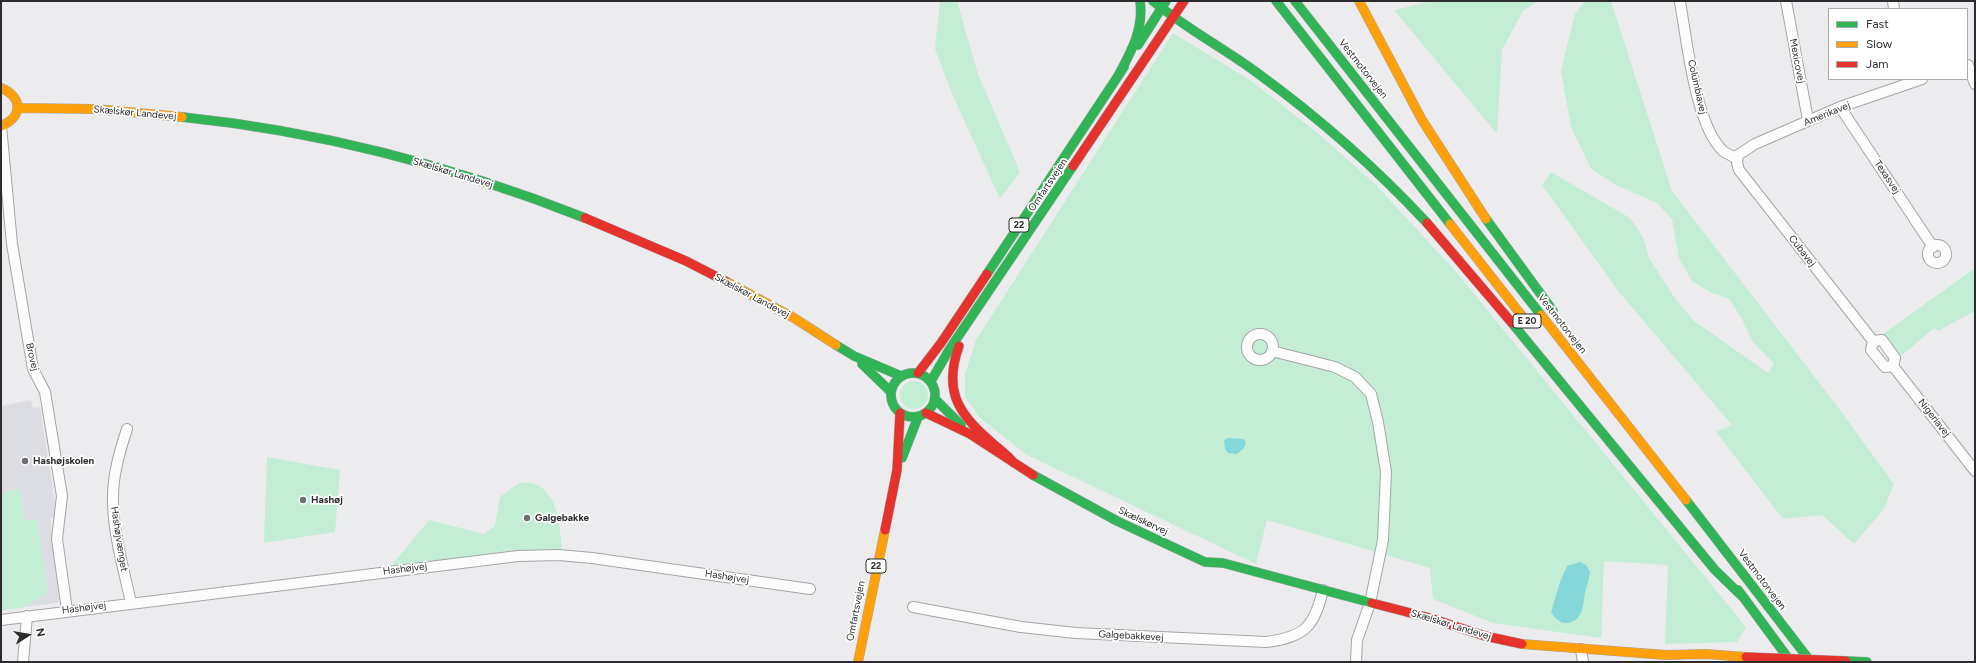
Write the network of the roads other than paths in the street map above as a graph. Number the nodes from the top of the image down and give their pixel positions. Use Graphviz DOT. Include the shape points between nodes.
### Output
graph roads {
  1 [pos="1140,1"];
  2 [pos="1152,1"];
  3 [pos="1174,1"];
  4 [pos="1184,1"];
  5 [pos="1276,1"];
  6 [pos="1295,1"];
  7 [pos="1360,1"];
  8 [pos="1786,1"];
  9 [pos="1679,2"];
  10 [pos="1164,5"];
  11 [pos="1173,18"];
  12 [pos="1970,65"];
  13 [pos="1118,76"];
  14 [pos="1908,81"];
  15 [pos="1975,84"];
  16 [pos="1,88"];
  17 [pos="18,108"];
  18 [pos="1840,108"];
  19 [pos="1808,120"];
  20 [pos="1,126"];
  21 [pos="1737,159"];
  22 [pos="1933,246"];
  23 [pos="988,294"];
  24 [pos="1558,318"];
  25 [pos="1526,320"];
  26 [pos="1873,341"];
  27 [pos="1272,351"];
  28 [pos="853,355"];
  29 [pos="1585,355"];
  30 [pos="1893,366"];
  31 [pos="918,373"];
  32 [pos="901,376"];
  33 [pos="931,381"];
  34 [pos="891,392"];
  35 [pos="935,400"];
  36 [pos="900,413"];
  37 [pos="922,415"];
  38 [pos="1610,426"];
  39 [pos="127,429"];
  40 [pos="970,434"];
  41 [pos="1014,463"];
  42 [pos="897,470"];
  43 [pos="1975,471"];
  44 [pos="1675,486"];
  45 [pos="810,589"];
  46 [pos="1323,590"];
  47 [pos="1744,599"];
  48 [pos="131,602"];
  49 [pos="1370,603"];
  50 [pos="913,607"];
  51 [pos="67,610"];
  52 [pos="27,616"];
  53 [pos="1,620"];
  54 [pos="1581,649"];
  55 [pos="23,662"];
  56 [pos="858,662"];
  57 [pos="1356,662"];
  58 [pos="1582,662"];
  59 [pos="1791,662"];
  60 [pos="1811,662"];
  61 [pos="1867,662"];
  1 -- 13 [label="main road" via="1142,15 1137,39"];
  2 -- 10 [label="main road"];
  3 -- 11 [label="main road"];
  4 -- 11 [label="main road, Omfartsvejen / 22"];
  5 -- 25 [label="main road, E 20"];
  6 -- 44 [label="main road, Vestmotorvejen / E 20"];
  7 -- 24 [label="main road" via="1412,104 1436,144 1493,229"];
  8 -- 19 [label="street, Mexicovej"];
  9 -- 21 [label="street, Columbiavej" via="1703,116 1724,152"];
  10 -- 11 [label="main road"];
  10 -- 13 [label="main road, Omfartsvejen / 22"];
  11 -- 23 [label="main road, Omfartsvejen / 22"];
  11 -- 47 [label="main road" via="1223,50 1308,112 1346,143 1400,194 1478,280 1715,570"];
  12 -- 15 [label="street"];
  13 -- 31 [label="main road, Omfartsvejen / 22" via="941,343"];
  14 -- 18 [label="street, Amerikavej"];
  16 -- 17 [label="main road" via="15,96"];
  17 -- 20 [label="main road" via="18,113 11,122"];
  17 -- 28 [label="main road, Skælskør Landevej" via="121,111 212,120 294,133 448,170 596,221 686,261 793,318"];
  18 -- 19 [label="street, Amerikavej"];
  18 -- 22 [label="street, Texasvej"];
  19 -- 21 [label="street, Amerikavej" via="1755,144 1741,152"];
  20 -- 51 [label="street, Brovej" via="12,244 33,369 45,392 62,496 58,538"];
  21 -- 26 [label="street, Cubavej" via="1739,170"];
  23 -- 33 [label="main road, Omfartsvejen / 22"];
  23 -- 41 [label="main road" via="954,356 952,383 954,394 964,414 980,433"];
  26 -- 30 [label="street, Cubavej" via="1871,350 1877,358 1885,366"];
  26 -- 30 [label="street, Cubavej" via="1882,340 1895,358"];
  27 -- 49 [label="street" via="1335,367 1355,377 1371,394 1386,472 1384,540"];
  28 -- 32 [label="main road, Skælskør Landevej"];
  28 -- 34 [label="main road, Skælskør Landevej"];
  29 -- 44 [label="main road" via="1655,451"];
  30 -- 43 [label="street, Nigeriavej"];
  31 -- 32 [label="main road"];
  31 -- 33 [label="main road"];
  32 -- 34 [label="main road" via="896,380"];
  33 -- 35 [label="main road"];
  34 -- 36 [label="main road, 22" via="893,404"];
  35 -- 37 [label="main road, 22"];
  35 -- 40 [label="main road, Skælskørvej"];
  36 -- 37 [label="main road" via="912,417"];
  36 -- 42 [label="main road, Omfartsvejen / 22"];
  37 -- 40 [label="main road, Skælskørvej"];
  37 -- 42 [label="main road, Omfartsvejen / 22"];
  38 -- 47 [label="main road"];
  39 -- 48 [label="street, Hashøjvænget" via="119,452 113,503 115,528"];
  40 -- 41 [label="main road, Skælskørvej"];
  41 -- 46 [label="main road, Skælskørvej" via="1117,521 1205,562 1223,563"];
  42 -- 56 [label="main road, Omfartsvejen / 22"];
  44 -- 60 [label="main road, Vestmotorvejen / E 20"];
  45 -- 48 [label="street, Hashøjvej" via="654,566 552,555 518,556"];
  46 -- 49 [label="main road, Skælskør Landevej"];
  46 -- 50 [label="street, Galgebakkevej" via="1313,622 1297,634 1266,642 1076,633 1021,627"];
  47 -- 59 [label="main road"];
  48 -- 51 [label="street, Hashøjvej"];
  49 -- 54 [label="main road, Skælskør Landevej" via="1518,644"];
  49 -- 57 [label="street" via="1357,640"];
  51 -- 52 [label="street, Hashøjvej"];
  52 -- 53 [label="street, Hashøjvej"];
  52 -- 55 [label="street"];
  54 -- 58 [label="street"];
  54 -- 61 [label="main road, Skælskør Landevej, bridge" via="1668,655 1698,660 1743,657"];
}
